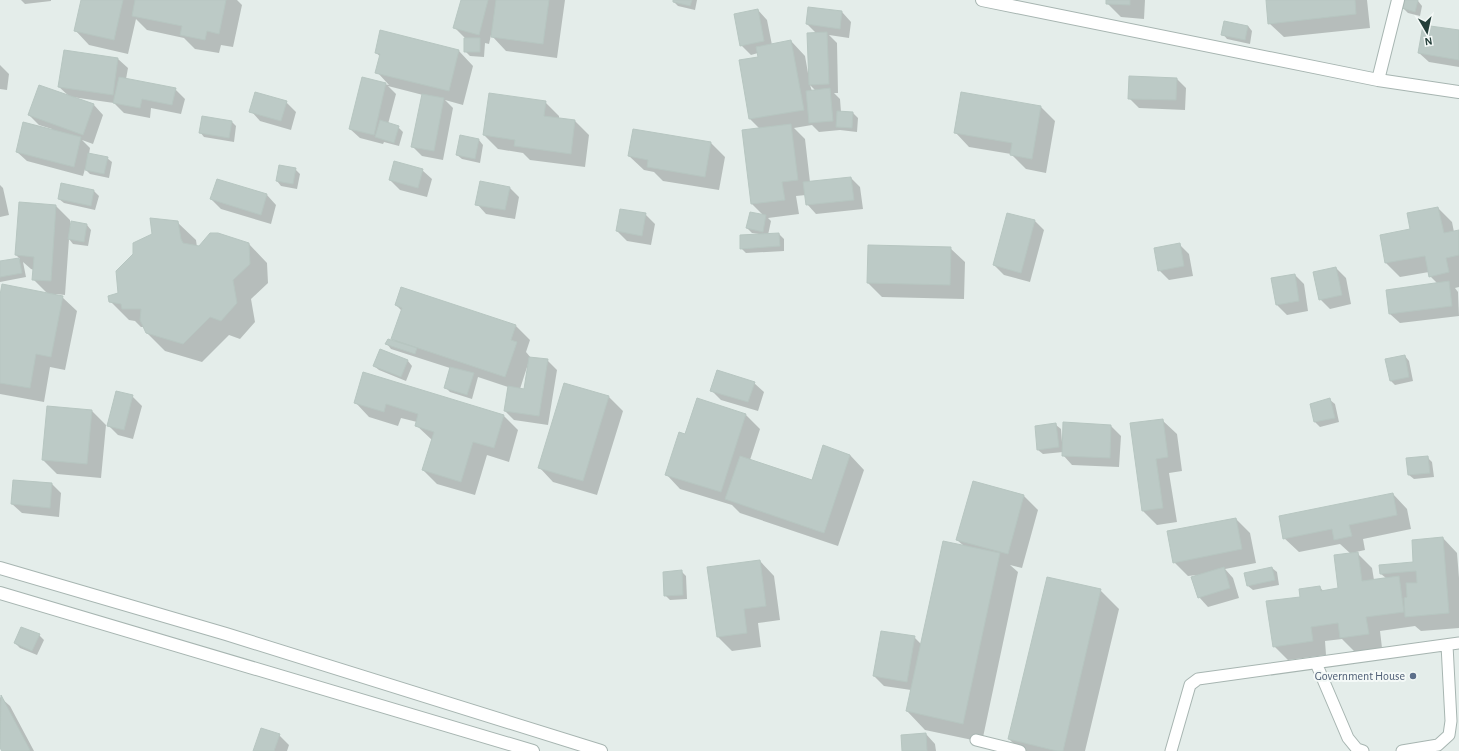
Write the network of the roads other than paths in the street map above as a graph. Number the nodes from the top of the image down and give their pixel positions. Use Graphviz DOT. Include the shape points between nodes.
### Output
graph roads {
  1 [pos="982,0"];
  2 [pos="1398,0"];
  3 [pos="1378,80"];
  4 [pos="1459,92"];
  5 [pos="0,568"];
  6 [pos="0,593"];
  7 [pos="1459,643"];
  8 [pos="1447,645"];
  9 [pos="1316,662"];
  10 [pos="976,740"];
  11 [pos="533,751"];
  12 [pos="601,751"];
  13 [pos="1020,751"];
  14 [pos="1171,751"];
  15 [pos="1363,751"];
  16 [pos="1402,751"];
  1 -- 3 [label="street"];
  2 -- 3 [label="street"];
  3 -- 4 [label="street"];
  5 -- 12 [label="street" via="234,636"];
  6 -- 11 [label="street"];
  7 -- 8 [label="lane"];
  8 -- 9 [label="lane"];
  8 -- 16 [label="lane" via="1451,721 1449,735 1438,745"];
  9 -- 14 [label="lane" via="1198,679 1190,685"];
  9 -- 15 [label="lane" via="1348,738 1357,749"];
  10 -- 13 [label="lane"];
}
